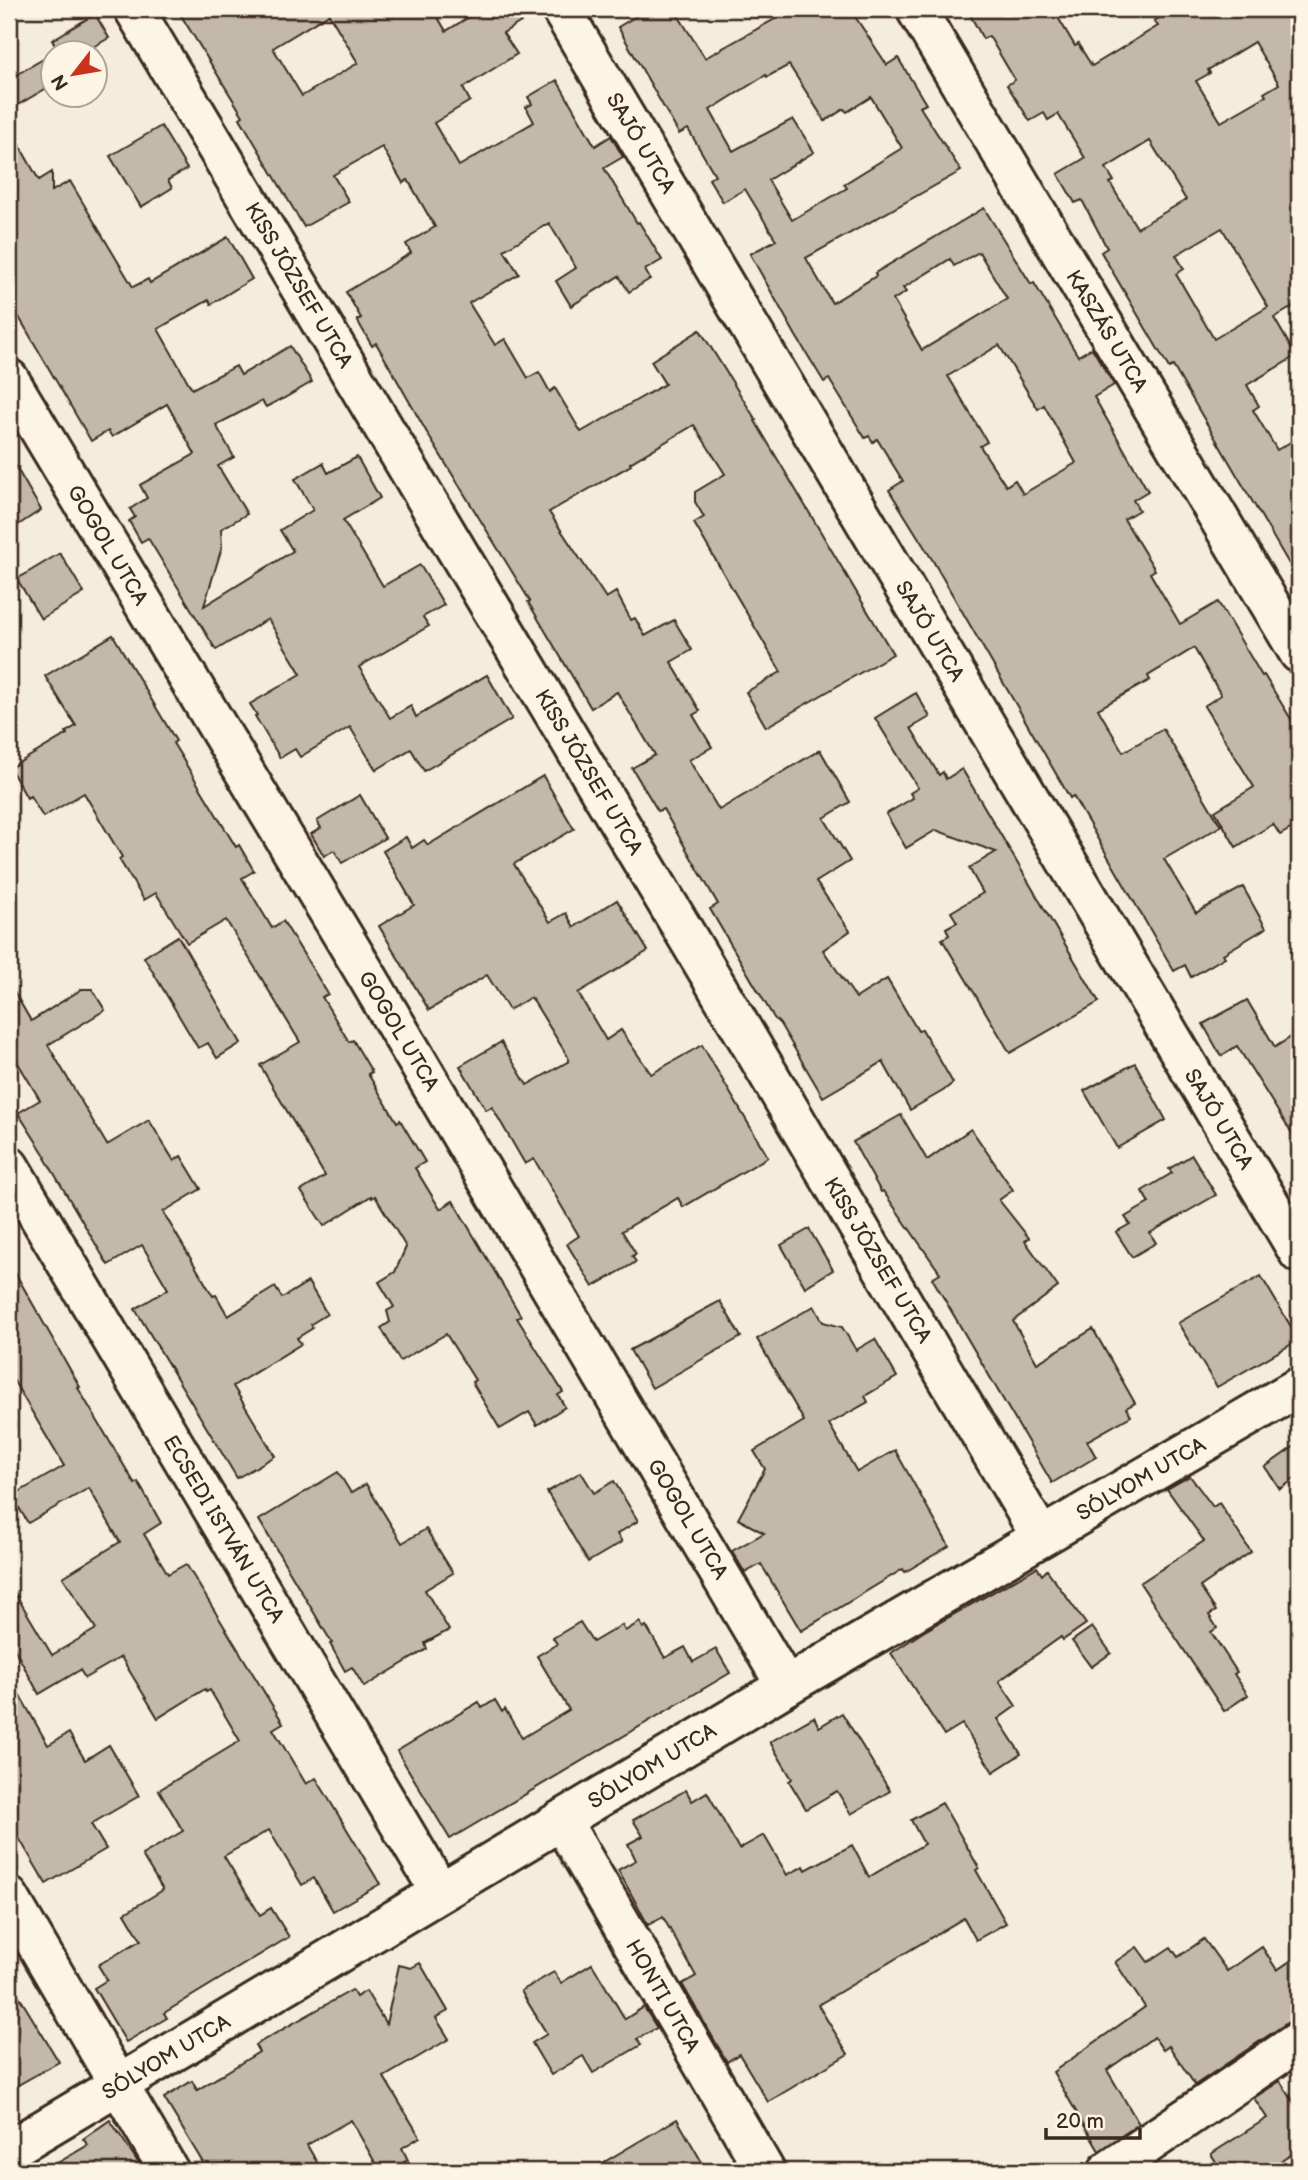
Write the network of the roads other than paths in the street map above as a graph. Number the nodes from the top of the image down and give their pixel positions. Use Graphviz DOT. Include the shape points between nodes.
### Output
graph roads {
  1 [pos="134,9"];
  2 [pos="561,9"];
  3 [pos="916,9"];
  4 [pos="9,379"];
  5 [pos="1299,653"];
  6 [pos="9,1166"];
  7 [pos="1299,1253"];
  8 [pos="1299,1387"];
  9 [pos="1041,1537"];
  10 [pos="786,1686"];
  11 [pos="561,1820"];
  12 [pos="440,1892"];
  13 [pos="9,1897"];
  14 [pos="1299,2041"];
  15 [pos="119,2085"];
  16 [pos="9,2150"];
  17 [pos="169,2171"];
  18 [pos="765,2171"];
  19 [pos="1108,2171"];
  1 -- 9 [label="street, KISS JÓZSEF UTCA"];
  2 -- 7 [label="street, SAJÓ UTCA"];
  3 -- 5 [label="street, KASZÁS UTCA"];
  4 -- 10 [label="street, GOGOL UTCA"];
  6 -- 12 [label="street, ECSEDI ISTVÁN UTCA"];
  8 -- 9 [label="street, SÓLYOM UTCA"];
  9 -- 10 [label="street, SÓLYOM UTCA"];
  10 -- 11 [label="street, SÓLYOM UTCA"];
  11 -- 12 [label="street, SÓLYOM UTCA"];
  11 -- 18 [label="street, HONTI UTCA"];
  12 -- 15 [label="street, SÓLYOM UTCA"];
  13 -- 15 [label="street"];
  14 -- 19 [label="street"];
  15 -- 16 [label="street, SÓLYOM UTCA"];
  15 -- 17 [label="street"];
}
